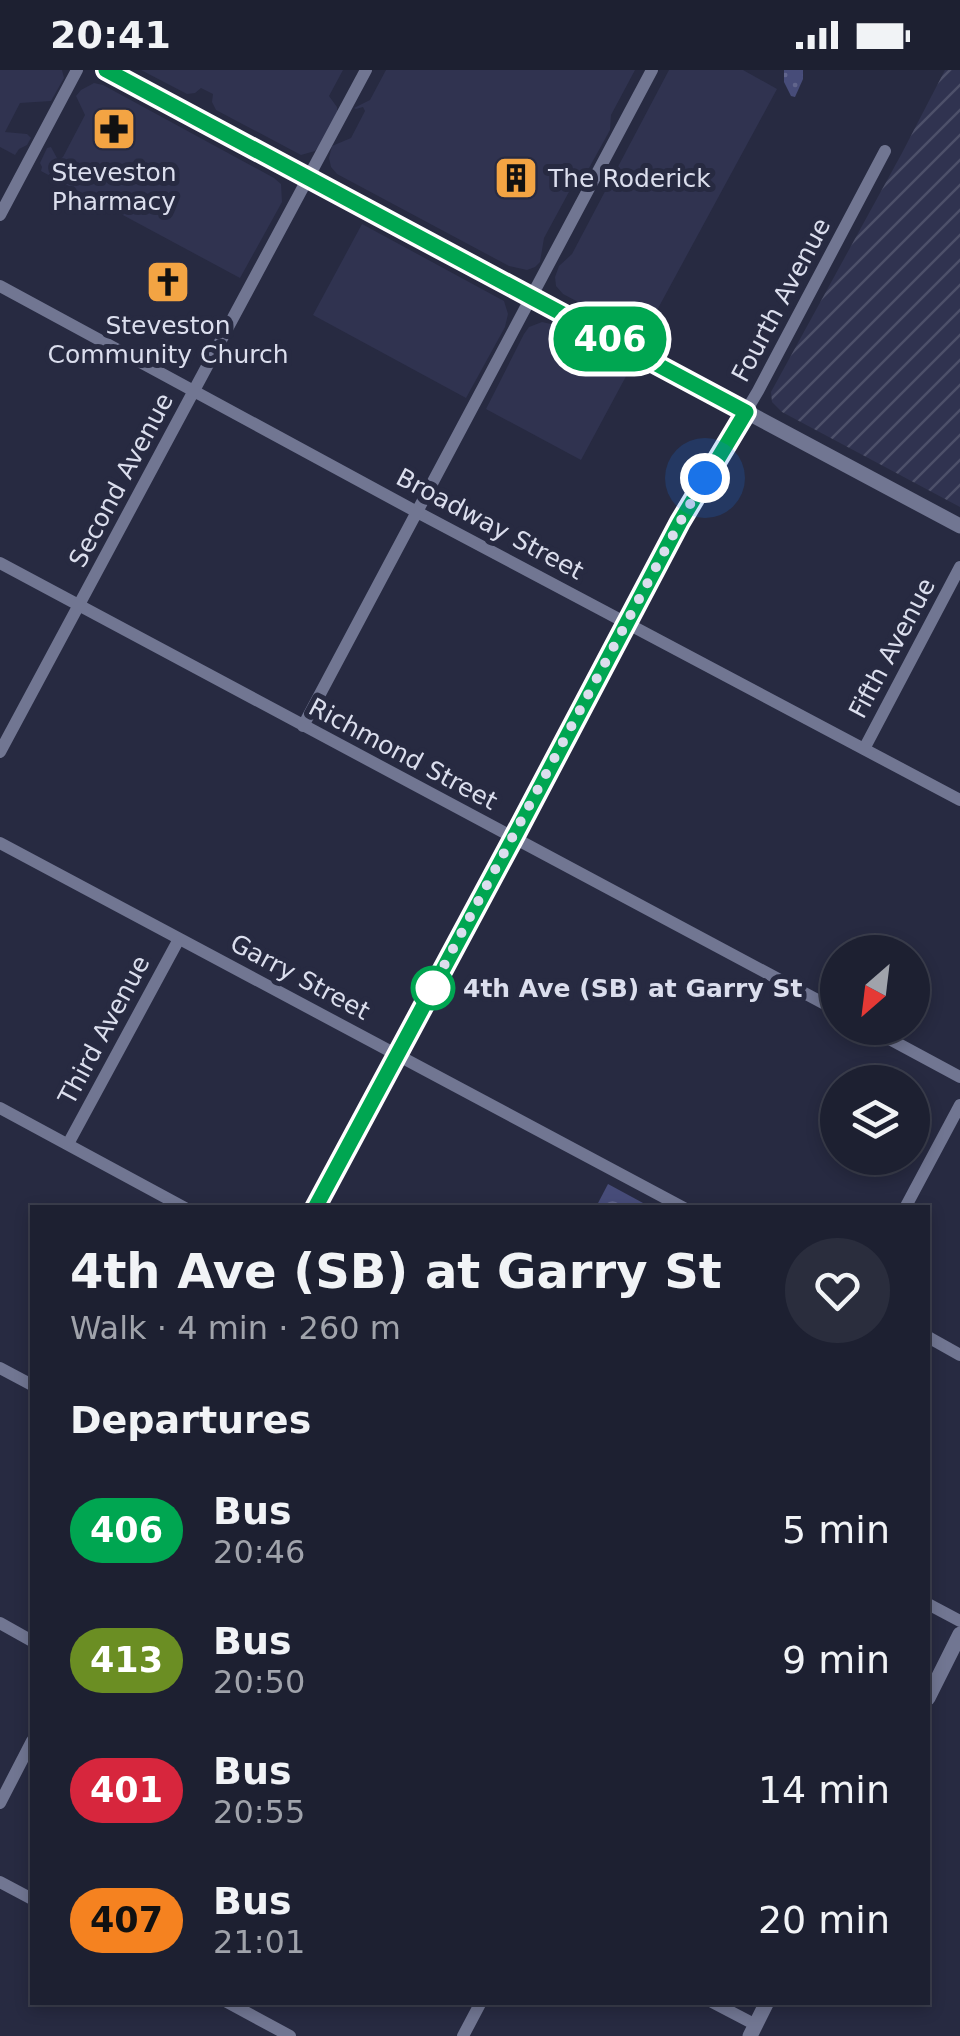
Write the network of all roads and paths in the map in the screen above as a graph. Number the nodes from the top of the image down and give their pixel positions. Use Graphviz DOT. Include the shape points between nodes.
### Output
graph roads {
  1 [pos="77,70"];
  2 [pos="106,70"];
  3 [pos="366,70"];
  4 [pos="652,70"];
  5 [pos="885,151"];
  6 [pos="308,178"];
  7 [pos="0,215"];
  8 [pos="0,286"];
  9 [pos="530,297"];
  10 [pos="193,391"];
  11 [pos="746,412"];
  12 [pos="417,512"];
  13 [pos="960,526"];
  14 [pos="0,563"];
  15 [pos="960,567"];
  16 [pos="79,605"];
  17 [pos="627,622"];
  18 [pos="303,726"];
  19 [pos="864,749"];
  20 [pos="0,752"];
  21 [pos="960,800"];
  22 [pos="513,839"];
  23 [pos="0,844"];
  24 [pos="179,938"];
  25 [pos="820,1001"];
  26 [pos="901,1045"];
  27 [pos="397,1054"];
  28 [pos="960,1077"];
  29 [pos="960,1105"];
  30 [pos="0,1108"];
  31 [pos="68,1144"];
  32 [pos="180,1205"];
  33 [pos="316,1205"];
  34 [pos="678,1205"];
  35 [pos="907,1205"];
  36 [pos="930,1338"];
  37 [pos="960,1355"];
  38 [pos="0,1368"];
  39 [pos="30,1384"];
  40 [pos="930,1605"];
  41 [pos="960,1621"];
  42 [pos="0,1624"];
  43 [pos="960,1634"];
  44 [pos="30,1640"];
  45 [pos="930,1694"];
  46 [pos="30,1745"];
  47 [pos="0,1803"];
  48 [pos="0,1882"];
  49 [pos="30,1898"];
  50 [pos="233,2005"];
  51 [pos="479,2005"];
  52 [pos="716,2005"];
  53 [pos="766,2005"];
  54 [pos="752,2030"];
  55 [pos="290,2036"];
  56 [pos="463,2036"];
  1 -- 7 [label="street"];
  2 -- 6 [label="street"];
  3 -- 6 [label="street, Second Avenue"];
  4 -- 9 [label="street"];
  5 -- 11 [label="street, Fourth Avenue"];
  6 -- 9 [label="street"];
  6 -- 10 [label="street, Second Avenue"];
  8 -- 10 [label="street, Broadway Street"];
  9 -- 11 [label="street"];
  9 -- 12 [label="street"];
  10 -- 12 [label="street, Broadway Street"];
  10 -- 16 [label="street, Second Avenue"];
  11 -- 13 [label="street"];
  11 -- 17 [label="street, Fourth Avenue"];
  12 -- 17 [label="street, Broadway Street"];
  12 -- 18 [label="street"];
  14 -- 16 [label="street, Richmond Street"];
  15 -- 19 [label="street, Fifth Avenue"];
  16 -- 18 [label="street, Richmond Street"];
  16 -- 20 [label="street, Second Avenue"];
  17 -- 19 [label="street, Broadway Street"];
  17 -- 22 [label="street, Fourth Avenue"];
  18 -- 22 [label="street, Richmond Street"];
  19 -- 21 [label="street, Broadway Street"];
  22 -- 25 [label="street, Richmond Street"];
  22 -- 27 [label="street, Fourth Avenue"];
  23 -- 24 [label="street, Garry Street"];
  24 -- 27 [label="street, Garry Street"];
  24 -- 31 [label="street, Third Avenue"];
  26 -- 28 [label="street"];
  27 -- 33 [label="street, Fourth Avenue"];
  27 -- 34 [label="street, Garry Street"];
  29 -- 35 [label="street"];
  30 -- 31 [label="street"];
  31 -- 32 [label="street"];
  36 -- 37 [label="street"];
  38 -- 39 [label="street"];
  40 -- 41 [label="street"];
  42 -- 44 [label="street"];
  43 -- 45 [label="street"];
  46 -- 47 [label="street"];
  48 -- 49 [label="street"];
  50 -- 55 [label="street"];
  51 -- 56 [label="street"];
  52 -- 54 [label="street"];
  53 -- 54 [label="street"];
}
